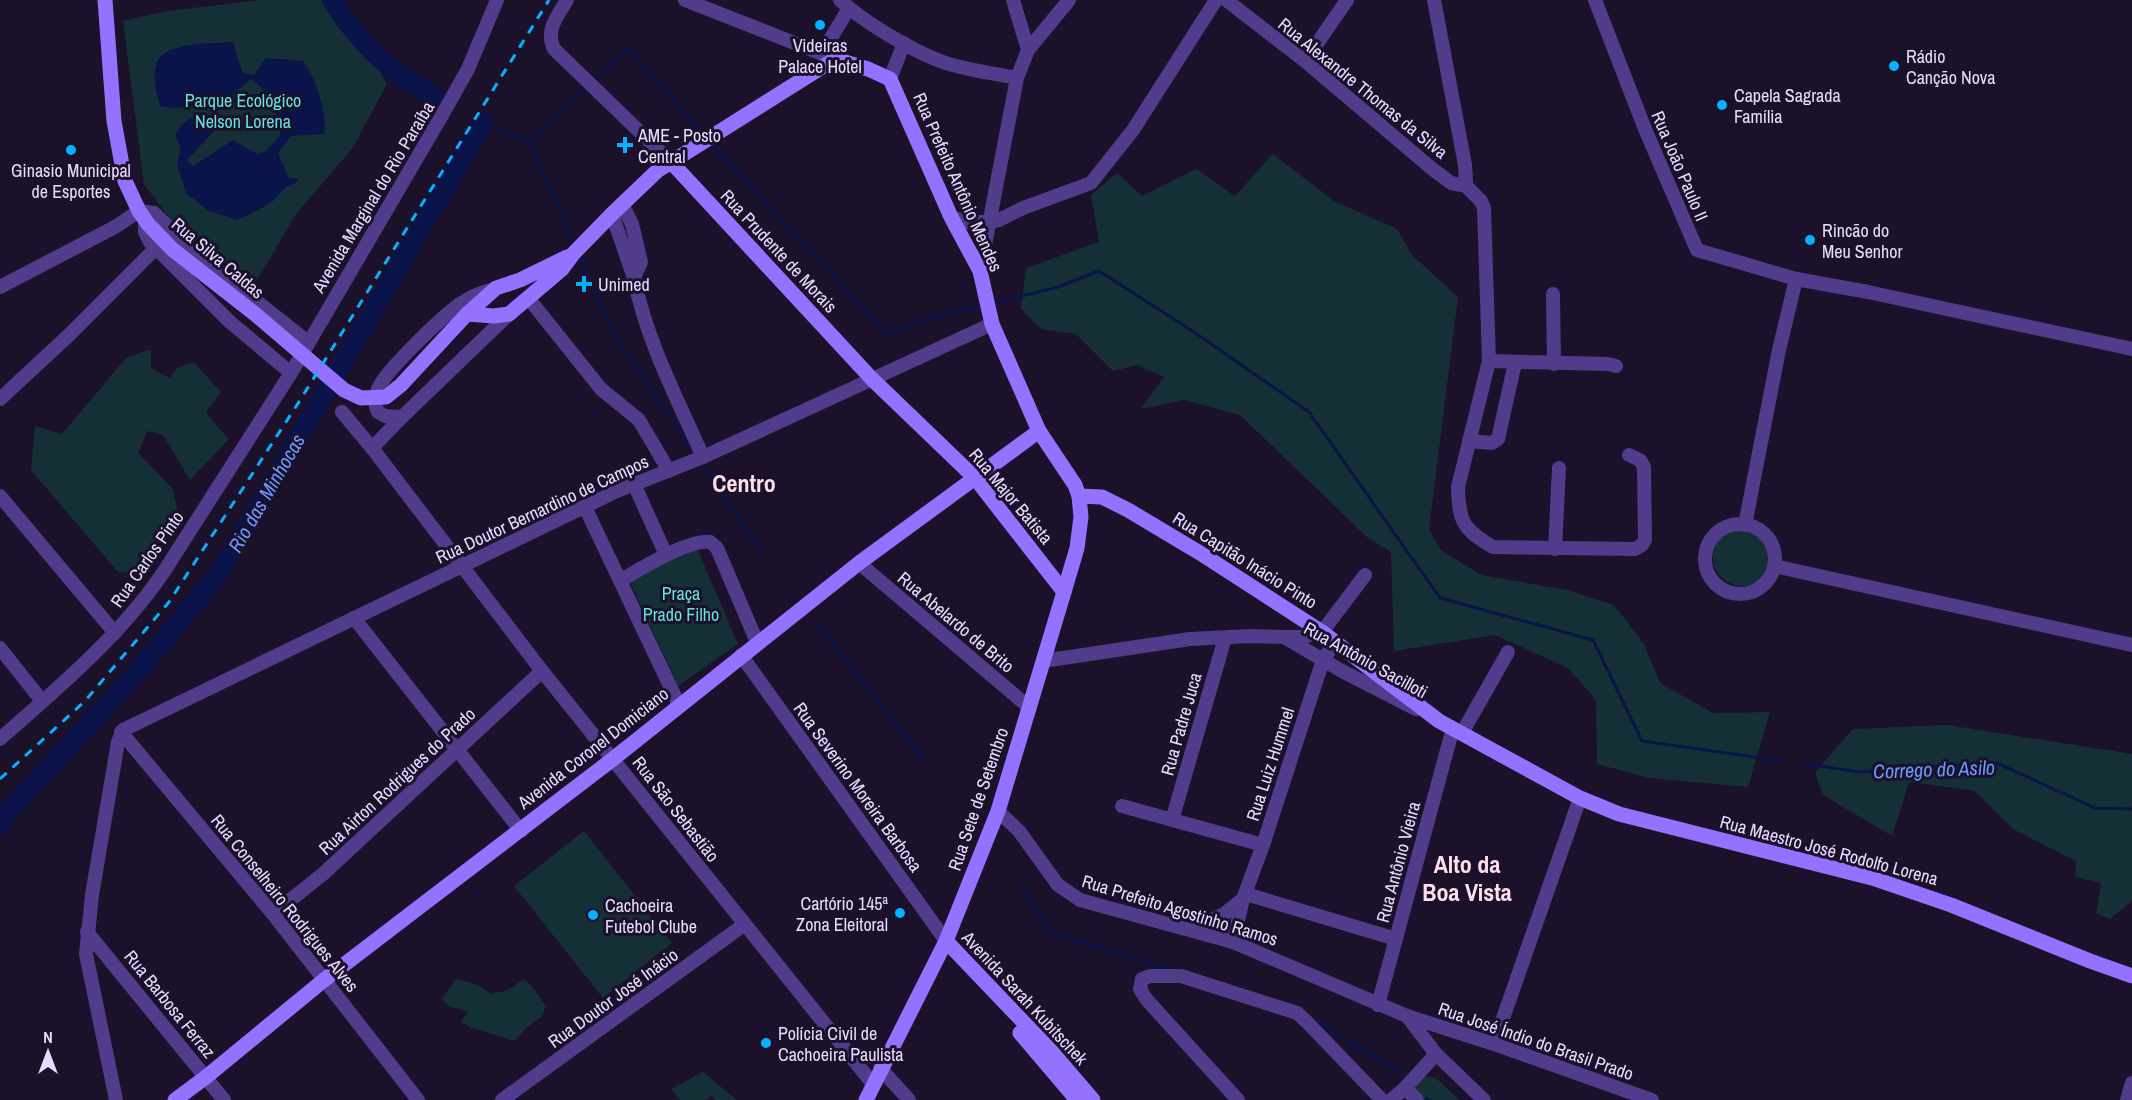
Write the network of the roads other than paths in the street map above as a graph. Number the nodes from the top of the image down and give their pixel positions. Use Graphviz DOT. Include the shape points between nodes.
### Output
graph roads {
  1 [pos="105,0"];
  2 [pos="497,0"];
  3 [pos="567,0"];
  4 [pos="685,0"];
  5 [pos="1013,0"];
  6 [pos="1069,0"];
  7 [pos="1216,0"];
  8 [pos="1226,0"];
  9 [pos="1347,0"];
  10 [pos="1434,0"];
  11 [pos="1594,0"];
  12 [pos="844,4"];
  13 [pos="904,43"];
  14 [pos="1028,50"];
  15 [pos="829,56"];
  16 [pos="1305,62"];
  17 [pos="1017,78"];
  18 [pos="890,79"];
  19 [pos="671,162"];
  20 [pos="1464,184"];
  21 [pos="617,209"];
  22 [pos="142,215"];
  23 [pos="951,217"];
  24 [pos="988,222"];
  25 [pos="156,248"];
  26 [pos="573,254"];
  27 [pos="981,271"];
  28 [pos="1796,279"];
  29 [pos="0,287"];
  30 [pos="500,288"];
  31 [pos="1554,294"];
  32 [pos="518,307"];
  33 [pos="464,317"];
  34 [pos="992,324"];
  35 [pos="308,342"];
  36 [pos="2132,350"];
  37 [pos="402,359"];
  38 [pos="1489,361"];
  39 [pos="1515,363"];
  40 [pos="1554,364"];
  41 [pos="1616,366"];
  42 [pos="291,373"];
  43 [pos="872,379"];
  44 [pos="439,381"];
  45 [pos="0,399"];
  46 [pos="342,412"];
  47 [pos="402,417"];
  48 [pos="1039,431"];
  49 [pos="1469,441"];
  50 [pos="372,448"];
  51 [pos="1629,455"];
  52 [pos="703,457"];
  53 [pos="1559,468"];
  54 [pos="669,471"];
  55 [pos="975,478"];
  56 [pos="634,484"];
  57 [pos="0,496"];
  58 [pos="1079,496"];
  59 [pos="585,507"];
  60 [pos="1745,525"];
  61 [pos="1555,549"];
  62 [pos="666,555"];
  63 [pos="859,563"];
  64 [pos="462,565"];
  65 [pos="1774,566"];
  66 [pos="1365,575"];
  67 [pos="621,580"];
  68 [pos="1064,592"];
  69 [pos="354,618"];
  70 [pos="1322,632"];
  71 [pos="115,633"];
  72 [pos="1284,637"];
  73 [pos="1225,638"];
  74 [pos="757,642"];
  75 [pos="1335,642"];
  76 [pos="2132,645"];
  77 [pos="0,648"];
  78 [pos="1508,652"];
  79 [pos="741,656"];
  80 [pos="1323,660"];
  81 [pos="1043,661"];
  82 [pos="542,671"];
  83 [pos="42,701"];
  84 [pos="679,705"];
  85 [pos="1030,708"];
  86 [pos="1451,727"];
  87 [pos="120,737"];
  88 [pos="0,739"];
  89 [pos="458,750"];
  90 [pos="614,759"];
  91 [pos="1580,798"];
  92 [pos="1122,806"];
  93 [pos="998,811"];
  94 [pos="1172,820"];
  95 [pos="521,831"];
  96 [pos="1263,845"];
  97 [pos="1245,896"];
  98 [pos="273,914"];
  99 [pos="745,924"];
  100 [pos="1191,930"];
  101 [pos="87,932"];
  102 [pos="1396,939"];
  103 [pos="946,940"];
  104 [pos="1233,942"];
  105 [pos="2132,976"];
  106 [pos="324,980"];
  107 [pos="1378,1005"];
  108 [pos="1407,1016"];
  109 [pos="1494,1044"];
  110 [pos="1046,1054"];
  111 [pos="1436,1054"];
  112 [pos="880,1068"];
  113 [pos="206,1077"];
  114 [pos="2132,1083"];
  115 [pos="873,1084"];
  116 [pos="1405,1088"];
  117 [pos="116,1100"];
  118 [pos="175,1100"];
  119 [pos="224,1100"];
  120 [pos="418,1100"];
  121 [pos="502,1100"];
  122 [pos="866,1100"];
  123 [pos="909,1100"];
  124 [pos="1077,1100"];
  125 [pos="1093,1100"];
  126 [pos="1238,1100"];
  127 [pos="1382,1100"];
  128 [pos="1390,1100"];
  129 [pos="1417,1100"];
  130 [pos="1484,1100"];
  131 [pos="1652,1100"];
  132 [pos="2127,1100"];
  1 -- 22 [label="main road, Rua Silva Caldas" via="120,163 126,185"];
  2 -- 35 [label="street, Avenida Marginal do Rio Paraíba" via="468,69"];
  3 -- 19 [label="street, Rua Prudente de Morais" via="551,27 554,49"];
  4 -- 15 [label="street"];
  5 -- 14 [label="street"];
  6 -- 14 [label="street"];
  7 -- 24 [label="street" via="1133,130 1091,183"];
  8 -- 16 [label="street, Rua Alexandre Thomas da Silva"];
  9 -- 16 [label="street"];
  10 -- 20 [label="street, Rua Alexandre Thomas da Silva" via="1465,165"];
  11 -- 28 [label="street, Rua João Paulo II" via="1697,250"];
  12 -- 13 [label="street"];
  12 -- 15 [label="street"];
  13 -- 17 [label="street" via="941,61"];
  13 -- 18 [label="street"];
  14 -- 17 [label="street"];
  15 -- 18 [label="main road"];
  15 -- 19 [label="main road"];
  16 -- 20 [label="street, Rua Alexandre Thomas da Silva" via="1430,167 1451,183"];
  17 -- 24 [label="street"];
  18 -- 23 [label="main road, Rua Prefeito Antônio Mendes"];
  19 -- 21 [label="main road"];
  19 -- 43 [label="main road, Rua Prudente de Morais"];
  20 -- 38 [label="street" via="1484,208"];
  21 -- 26 [label="main road"];
  21 -- 52 [label="street" via="641,310 660,364"];
  22 -- 25 [label="street" via="147,239"];
  22 -- 29 [label="street"];
  22 -- 33 [label="main road, Rua Silva Caldas" via="172,249 353,395 386,397"];
  22 -- 35 [label="street" via="154,213 200,257"];
  23 -- 24 [label="street"];
  23 -- 27 [label="main road, Rua Prefeito Antônio Mendes"];
  24 -- 27 [label="street"];
  25 -- 42 [label="street" via="230,322"];
  25 -- 45 [label="street"];
  26 -- 30 [label="main road"];
  26 -- 32 [label="main road" via="562,269"];
  27 -- 34 [label="main road, Rua Prefeito Antônio Mendes"];
  28 -- 36 [label="street, Rua João Paulo II"];
  28 -- 60 [label="street"];
  30 -- 32 [label="main road"];
  30 -- 33 [label="main road"];
  30 -- 37 [label="street" via="460,304"];
  31 -- 40 [label="street"];
  32 -- 33 [label="main road" via="494,316"];
  32 -- 44 [label="street"];
  32 -- 54 [label="street" via="601,389 639,420"];
  34 -- 43 [label="street, Rua Doutor Bernardino de Campos"];
  34 -- 48 [label="main road, Rua Prefeito Antônio Mendes"];
  35 -- 42 [label="street, Avenida Marginal do Rio Paraíba"];
  37 -- 44 [label="street" via="415,373"];
  37 -- 47 [label="street" via="379,386 375,401 381,415"];
  38 -- 39 [label="street"];
  38 -- 49 [label="street"];
  39 -- 40 [label="street"];
  39 -- 49 [label="street" via="1498,439 1492,443"];
  40 -- 41 [label="street"];
  42 -- 71 [label="street, Rua Carlos Pinto" via="163,573"];
  43 -- 52 [label="street, Rua Doutor Bernardino de Campos"];
  43 -- 55 [label="main road, Rua Major Batista"];
  44 -- 47 [label="street"];
  46 -- 50 [label="street, Rua São Sebastião"];
  47 -- 50 [label="street"];
  48 -- 55 [label="main road, Avenida Coronel Domiciano"];
  48 -- 58 [label="main road, Rua Prefeito Antônio Mendes" via="1071,477"];
  49 -- 61 [label="street" via="1458,487 1458,507 1465,526 1493,547"];
  50 -- 64 [label="street, Rua São Sebastião"];
  51 -- 61 [label="street" via="1640,459 1644,467 1642,545 1635,549"];
  52 -- 54 [label="street, Rua Doutor Bernardino de Campos"];
  53 -- 61 [label="street"];
  54 -- 56 [label="street, Rua Doutor Bernardino de Campos"];
  55 -- 63 [label="main road, Avenida Coronel Domiciano"];
  55 -- 68 [label="main road, Rua Major Batista"];
  56 -- 59 [label="street, Rua Doutor Bernardino de Campos"];
  56 -- 62 [label="street"];
  57 -- 71 [label="street"];
  58 -- 68 [label="main road, Rua Sete de Setembro" via="1079,536"];
  58 -- 70 [label="main road, Rua Capitão Inácio Pinto" via="1102,497 1128,510"];
  59 -- 64 [label="street, Rua Doutor Bernardino de Campos"];
  59 -- 67 [label="street"];
  60 -- 65 [label="street" via="1769,539"];
  60 -- 65 [label="street" via="1735,524 1715,534 1706,553 1708,574 1723,589 1743,593 1763,585"];
  62 -- 67 [label="street"];
  62 -- 74 [label="street" via="697,542 714,545"];
  63 -- 74 [label="main road, Avenida Coronel Domiciano"];
  63 -- 85 [label="street, Rua Abelardo de Brito"];
  64 -- 69 [label="street, Rua Doutor Bernardino de Campos"];
  64 -- 82 [label="street, Rua São Sebastião"];
  65 -- 76 [label="street"];
  66 -- 70 [label="street"];
  67 -- 84 [label="street"];
  68 -- 81 [label="main road, Rua Sete de Setembro"];
  69 -- 87 [label="street, Rua Doutor Bernardino de Campos" via="127,727"];
  69 -- 89 [label="street"];
  70 -- 72 [label="street"];
  70 -- 75 [label="main road, Rua Capitão Inácio Pinto"];
  71 -- 83 [label="street, Rua Carlos Pinto"];
  72 -- 73 [label="street, Rua Antônio Sacilloti"];
  72 -- 80 [label="street, Rua Antônio Sacilloti"];
  73 -- 81 [label="street, Rua Antônio Sacilloti" via="1158,643"];
  73 -- 94 [label="street, Rua Padre Juca"];
  74 -- 79 [label="main road, Avenida Coronel Domiciano"];
  75 -- 80 [label="street, Rua Luiz Hummel"];
  75 -- 86 [label="main road, Rua Capitão Inácio Pinto"];
  77 -- 83 [label="street"];
  78 -- 86 [label="street, Rua Antônio Vieira"];
  79 -- 84 [label="main road, Avenida Coronel Domiciano"];
  79 -- 103 [label="street, Rua Severino Moreira Barbosa"];
  80 -- 86 [label="street, Rua Antônio Sacilloti"];
  80 -- 96 [label="street, Rua Luiz Hummel"];
  81 -- 85 [label="main road, Rua Sete de Setembro"];
  82 -- 89 [label="street, Rua Airton Rodrigues do Prado"];
  82 -- 90 [label="street, Rua São Sebastião"];
  83 -- 88 [label="street, Rua Carlos Pinto"];
  84 -- 90 [label="main road, Avenida Coronel Domiciano"];
  85 -- 93 [label="main road, Rua Sete de Setembro"];
  86 -- 91 [label="main road, Rua Antônio Sacilloti"];
  86 -- 102 [label="street, Rua Antônio Vieira"];
  87 -- 98 [label="street, Rua Conselheiro Rodrigues Alves"];
  87 -- 101 [label="street"];
  89 -- 95 [label="street"];
  89 -- 98 [label="street, Rua Airton Rodrigues do Prado"];
  90 -- 95 [label="main road, Avenida Coronel Domiciano"];
  90 -- 99 [label="street, Rua São Sebastião"];
  91 -- 105 [label="main road, Rua Maestro José Rodolfo Lorena" via="1619,814 1872,878"];
  91 -- 109 [label="street"];
  92 -- 94 [label="street"];
  93 -- 100 [label="street, Rua Prefeito Agostinho Ramos" via="1019,831 1049,876 1067,893"];
  93 -- 103 [label="main road, Rua Sete de Setembro"];
  94 -- 96 [label="street"];
  95 -- 106 [label="main road, Avenida Coronel Domiciano"];
  96 -- 97 [label="street, Rua Luiz Hummel"];
  97 -- 100 [label="street" via="1224,914"];
  97 -- 102 [label="street"];
  97 -- 104 [label="street, Rua Luiz Hummel"];
  98 -- 106 [label="street, Rua Conselheiro Rodrigues Alves"];
  99 -- 115 [label="street, Rua São Sebastião"];
  99 -- 121 [label="street, Rua Doutor José Inácio"];
  100 -- 104 [label="street, Rua Prefeito Agostinho Ramos"];
  101 -- 113 [label="street, Rua Barbosa Ferraz"];
  101 -- 117 [label="street" via="88,968"];
  102 -- 107 [label="street, Rua Antônio Vieira"];
  103 -- 110 [label="main road, Avenida Sarah Kubitschek"];
  103 -- 112 [label="main road, Rua Sete de Setembro"];
  104 -- 107 [label="street, Rua Prefeito Agostinho Ramos"];
  106 -- 113 [label="main road, Avenida Coronel Domiciano"];
  106 -- 120 [label="street, Rua Conselheiro Rodrigues Alves"];
  107 -- 108 [label="street, Rua Prefeito Agostinho Ramos"];
  108 -- 109 [label="street, Rua José Índio do Brasil Prado"];
  108 -- 111 [label="street"];
  109 -- 131 [label="street, Rua José Índio do Brasil Prado"];
  110 -- 124 [label="main road, Avenida Sarah Kubitschek"];
  110 -- 125 [label="main road, Avenida Sarah Kubitschek"];
  111 -- 116 [label="street"];
  111 -- 130 [label="street"];
  112 -- 115 [label="main road, Rua Sete de Setembro"];
  112 -- 123 [label="street"];
  113 -- 118 [label="main road, Avenida Coronel Domiciano"];
  113 -- 119 [label="street, Rua Barbosa Ferraz"];
  114 -- 132 [label="street"];
  115 -- 122 [label="main road, Rua Sete de Setembro"];
  116 -- 128 [label="street"];
  116 -- 129 [label="street"];
  126 -- 127 [label="street" via="1142,994 1142,980 1181,976 1297,1014"];
}
